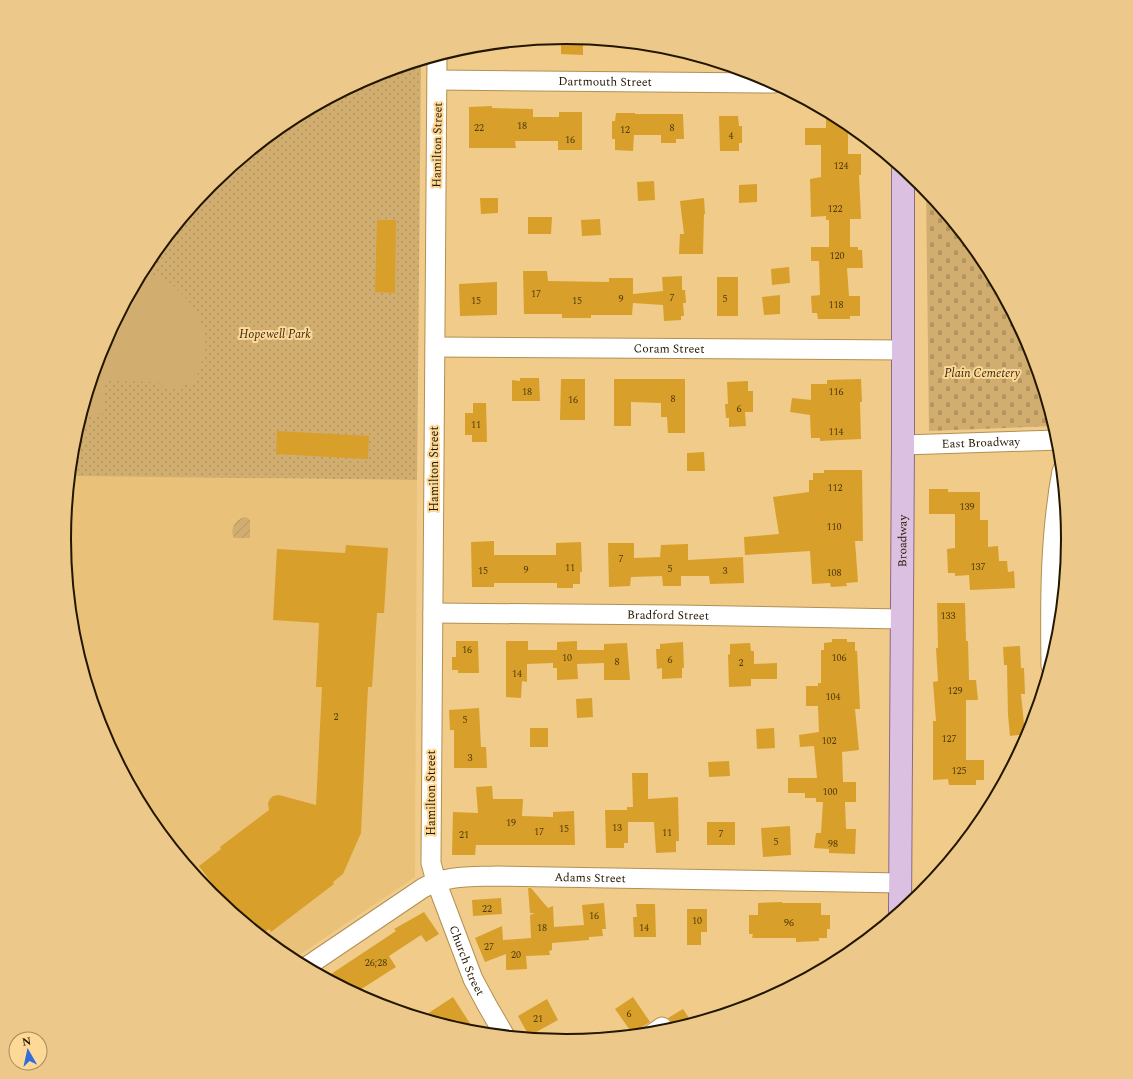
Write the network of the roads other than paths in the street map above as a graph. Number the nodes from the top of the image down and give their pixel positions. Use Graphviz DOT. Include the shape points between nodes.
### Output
graph roads {
  1 [pos="437,61"];
  2 [pos="437,80"];
  3 [pos="758,83"];
  4 [pos="903,176"];
  5 [pos="435,347"];
  6 [pos="904,350"];
  7 [pos="1051,440"];
  8 [pos="904,445"];
  9 [pos="1060,495"];
  10 [pos="433,613"];
  11 [pos="902,619"];
  12 [pos="1051,641"];
  13 [pos="436,881"];
  14 [pos="901,882"];
  15 [pos="900,905"];
  16 [pos="311,964"];
  17 [pos="503,1031"];
  1 -- 2 [label="street, Hamilton Street"];
  2 -- 3 [label="street, Dartmouth Street"];
  2 -- 5 [label="street, Hamilton Street"];
  4 -- 6 [label="main road, Broadway"];
  5 -- 6 [label="street, Coram Street"];
  5 -- 10 [label="street, Hamilton Street"];
  6 -- 8 [label="main road, Broadway"];
  7 -- 8 [label="street, East Broadway"];
  8 -- 11 [label="main road, Broadway"];
  9 -- 12 [label="street" via="1054,523 1051,559"];
  10 -- 11 [label="street, Bradford Street"];
  10 -- 13 [label="street, Hamilton Street" via="431,856"];
  11 -- 14 [label="main road, Broadway"];
  13 -- 14 [label="street, Adams Street" via="460,877 497,876"];
  13 -- 16 [label="street, Adams Street"];
  13 -- 17 [label="street, Church Street" via="473,979"];
  14 -- 15 [label="main road, Broadway"];
}
